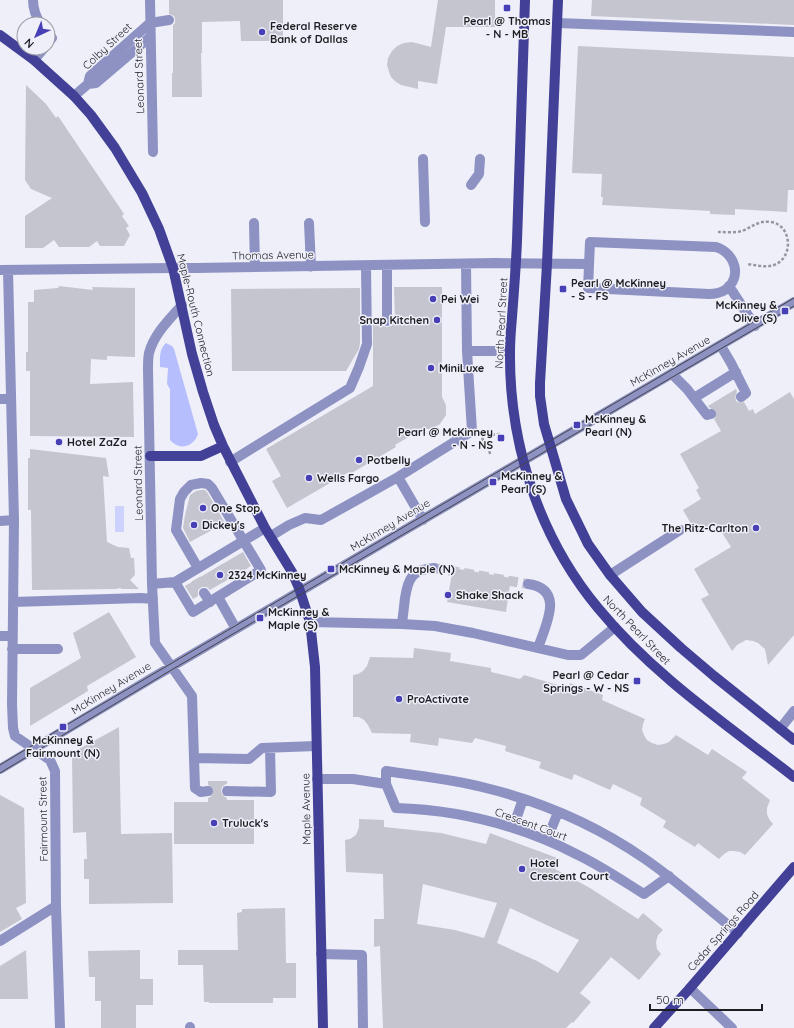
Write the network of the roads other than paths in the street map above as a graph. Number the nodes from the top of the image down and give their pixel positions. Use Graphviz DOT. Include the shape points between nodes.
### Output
graph roads {
  1 [pos="33,0"];
  2 [pos="150,0"];
  3 [pos="525,0"];
  4 [pos="558,0"];
  5 [pos="37,16"];
  6 [pos="169,20"];
  7 [pos="150,23"];
  8 [pos="557,23"];
  9 [pos="794,32"];
  10 [pos="0,35"];
  11 [pos="150,37"];
  12 [pos="37,56"];
  13 [pos="34,60"];
  14 [pos="88,84"];
  15 [pos="74,96"];
  16 [pos="154,152"];
  17 [pos="480,158"];
  18 [pos="424,159"];
  19 [pos="471,185"];
  20 [pos="425,222"];
  21 [pos="254,223"];
  22 [pos="309,223"];
  23 [pos="466,264"];
  24 [pos="516,264"];
  25 [pos="547,264"];
  26 [pos="589,264"];
  27 [pos="387,265"];
  28 [pos="366,266"];
  29 [pos="311,267"];
  30 [pos="173,268"];
  31 [pos="255,268"];
  32 [pos="4,270"];
  33 [pos="729,286"];
  34 [pos="794,302"];
  35 [pos="182,305"];
  36 [pos="387,321"];
  37 [pos="754,326"];
  38 [pos="721,346"];
  39 [pos="467,351"];
  40 [pos="510,351"];
  41 [pos="736,372"];
  42 [pos="672,374"];
  43 [pos="741,397"];
  44 [pos="694,398"];
  45 [pos="0,399"];
  46 [pos="11,399"];
  47 [pos="711,414"];
  48 [pos="550,445"];
  49 [pos="222,446"];
  50 [pos="150,456"];
  51 [pos="523,460"];
  52 [pos="230,462"];
  53 [pos="398,477"];
  54 [pos="0,520"];
  55 [pos="14,520"];
  56 [pos="423,520"];
  57 [pos="680,530"];
  58 [pos="268,532"];
  59 [pos="244,540"];
  60 [pos="434,568"];
  61 [pos="195,573"];
  62 [pos="610,575"];
  63 [pos="175,582"];
  64 [pos="152,584"];
  65 [pos="528,584"];
  66 [pos="300,591"];
  67 [pos="204,593"];
  68 [pos="153,599"];
  69 [pos="214,600"];
  70 [pos="13,602"];
  71 [pos="310,622"];
  72 [pos="402,624"];
  73 [pos="615,627"];
  74 [pos="236,629"];
  75 [pos="0,636"];
  76 [pos="12,636"];
  77 [pos="538,648"];
  78 [pos="12,649"];
  79 [pos="58,649"];
  80 [pos="172,666"];
  81 [pos="794,712"];
  82 [pos="780,729"];
  83 [pos="794,740"];
  84 [pos="316,746"];
  85 [pos="34,748"];
  86 [pos="270,748"];
  87 [pos="194,758"];
  88 [pos="0,769"];
  89 [pos="794,776"];
  90 [pos="317,779"];
  91 [pos="386,784"];
  92 [pos="227,791"];
  93 [pos="208,792"];
  94 [pos="523,799"];
  95 [pos="558,812"];
  96 [pos="513,828"];
  97 [pos="547,840"];
  98 [pos="794,867"];
  99 [pos="669,876"];
  100 [pos="56,906"];
  101 [pos="738,933"];
  102 [pos="0,941"];
  103 [pos="321,954"];
  104 [pos="690,988"];
  105 [pos="60,1028"];
  106 [pos="322,1028"];
  107 [pos="363,1028"];
  108 [pos="654,1028"];
  109 [pos="732,1028"];
  1 -- 5 [label="street"];
  2 -- 7 [label="street, Leonard Street"];
  3 -- 24 [label="main road, North Pearl Street"];
  4 -- 8 [label="main road, North Pearl Street"];
  6 -- 7 [label="street"];
  7 -- 11 [label="street, Leonard Street"];
  7 -- 14 [label="street, Colby Street" via="90,76"];
  8 -- 9 [label="street"];
  8 -- 25 [label="main road, North Pearl Street"];
  10 -- 13 [label="main road, Maple-Routh Connection"];
  11 -- 14 [label="street, Colby Street" via="96,83"];
  11 -- 16 [label="street, Leonard Street"];
  12 -- 13 [label="street"];
  13 -- 15 [label="main road, Maple-Routh Connection"];
  14 -- 15 [label="street"];
  15 -- 30 [label="main road, Maple-Routh Connection" via="115,148 142,193"];
  17 -- 19 [label="street" via="479,174"];
  18 -- 20 [label="street"];
  21 -- 31 [label="street"];
  22 -- 29 [label="street"];
  23 -- 24 [label="street, Thomas Avenue"];
  23 -- 27 [label="street, Thomas Avenue"];
  23 -- 39 [label="street"];
  24 -- 25 [label="street, Thomas Avenue"];
  24 -- 40 [label="main road, North Pearl Street"];
  25 -- 26 [label="street, Thomas Avenue"];
  25 -- 48 [label="main road, North Pearl Street" via="540,396"];
  26 -- 33 [label="street" via="588,288 709,294 724,291"];
  26 -- 33 [label="street" via="590,242 716,248 726,252 734,265 735,272"];
  27 -- 28 [label="street, Thomas Avenue"];
  27 -- 36 [label="street"];
  28 -- 29 [label="street, Thomas Avenue"];
  28 -- 52 [label="street" via="367,344 350,388"];
  29 -- 31 [label="street, Thomas Avenue"];
  30 -- 31 [label="street, Thomas Avenue"];
  30 -- 32 [label="street, Thomas Avenue"];
  30 -- 35 [label="main road, Maple-Routh Connection"];
  32 -- 46 [label="street, Fairmount Street"];
  33 -- 37 [label="street"];
  34 -- 37 [label="street, McKinney Avenue"];
  35 -- 49 [label="main road, Maple-Routh Connection" via="192,354"];
  35 -- 50 [label="street, Leonard Street" via="155,338 149,354"];
  37 -- 38 [label="street, McKinney Avenue"];
  38 -- 41 [label="street"];
  38 -- 42 [label="street, McKinney Avenue"];
  39 -- 40 [label="street"];
  39 -- 53 [label="street" via="472,431"];
  40 -- 51 [label="main road, North Pearl Street" via="514,417"];
  41 -- 43 [label="street" via="746,392"];
  41 -- 44 [label="street"];
  42 -- 44 [label="street"];
  42 -- 48 [label="street, McKinney Avenue"];
  44 -- 47 [label="street" via="707,416"];
  45 -- 46 [label="street"];
  46 -- 55 [label="street, Fairmount Street"];
  48 -- 51 [label="street, McKinney Avenue"];
  48 -- 62 [label="main road, North Pearl Street" via="566,499 588,544"];
  49 -- 50 [label="main road" via="201,456"];
  49 -- 52 [label="main road, Maple-Routh Connection"];
  50 -- 64 [label="street, Leonard Street"];
  51 -- 56 [label="street, McKinney Avenue"];
  51 -- 73 [label="main road, North Pearl Street" via="544,521 560,554 598,608"];
  52 -- 58 [label="main road, Maple-Routh Connection"];
  53 -- 56 [label="street"];
  53 -- 58 [label="street" via="321,520 305,518"];
  54 -- 55 [label="street"];
  55 -- 70 [label="street, Fairmount Street"];
  56 -- 66 [label="street, McKinney Avenue"];
  57 -- 62 [label="street"];
  58 -- 59 [label="street"];
  58 -- 66 [label="main road, Maple-Routh Connection" via="292,572"];
  59 -- 61 [label="street" via="233,553"];
  59 -- 61 [label="street" via="212,488 208,484 191,485 180,499 176,530"];
  59 -- 69 [label="street" via="261,570 246,574 230,584"];
  60 -- 72 [label="street" via="418,572 408,584"];
  61 -- 63 [label="street"];
  62 -- 82 [label="main road, North Pearl Street" via="642,612 681,648"];
  63 -- 64 [label="street"];
  63 -- 69 [label="street" via="193,612"];
  64 -- 68 [label="street, Leonard Street"];
  65 -- 77 [label="street" via="542,588 550,601 551,608"];
  66 -- 71 [label="main road, Maple Avenue"];
  66 -- 74 [label="street, McKinney Avenue"];
  67 -- 69 [label="street"];
  68 -- 70 [label="street"];
  68 -- 80 [label="street, Leonard Street" via="155,643"];
  69 -- 74 [label="street"];
  70 -- 76 [label="street, Fairmount Street"];
  71 -- 72 [label="street"];
  71 -- 84 [label="main road, Maple Avenue" via="315,667"];
  72 -- 77 [label="street" via="435,626"];
  73 -- 77 [label="street" via="580,656"];
  73 -- 89 [label="main road, North Pearl Street" via="675,684"];
  74 -- 80 [label="street, McKinney Avenue"];
  75 -- 76 [label="street"];
  76 -- 78 [label="street, Fairmount Street"];
  78 -- 79 [label="street"];
  78 -- 85 [label="street, Fairmount Street" via="13,728 16,736"];
  80 -- 85 [label="street, McKinney Avenue"];
  80 -- 87 [label="street, Leonard Street" via="192,696"];
  81 -- 82 [label="street"];
  82 -- 83 [label="main road, North Pearl Street"];
  84 -- 86 [label="street"];
  84 -- 90 [label="main road, Maple Avenue"];
  85 -- 88 [label="street, McKinney Avenue"];
  85 -- 100 [label="street, Fairmount Street" via="50,760 55,771"];
  86 -- 87 [label="street" via="262,748 249,759"];
  86 -- 92 [label="street" via="271,792"];
  87 -- 93 [label="street, Leonard Street" via="195,788 201,792"];
  90 -- 91 [label="street" via="352,779"];
  90 -- 103 [label="main road, Maple Avenue"];
  91 -- 94 [label="street, Crescent Court" via="386,771 452,780"];
  91 -- 96 [label="street, Crescent Court" via="396,808 449,813"];
  94 -- 95 [label="street, Crescent Court"];
  94 -- 96 [label="street"];
  95 -- 97 [label="street"];
  95 -- 99 [label="street, Crescent Court" via="593,828"];
  96 -- 97 [label="street, Crescent Court"];
  97 -- 99 [label="street, Crescent Court" via="579,855 644,894"];
  98 -- 101 [label="main road, Cedar Springs Road"];
  99 -- 101 [label="street, Crescent Court"];
  100 -- 102 [label="street"];
  100 -- 105 [label="street, Fairmount Street"];
  101 -- 104 [label="main road, Cedar Springs Road"];
  103 -- 106 [label="main road, Maple Avenue"];
  103 -- 107 [label="street" via="362,955"];
  104 -- 108 [label="main road, Cedar Springs Road"];
  104 -- 109 [label="street"];
}
